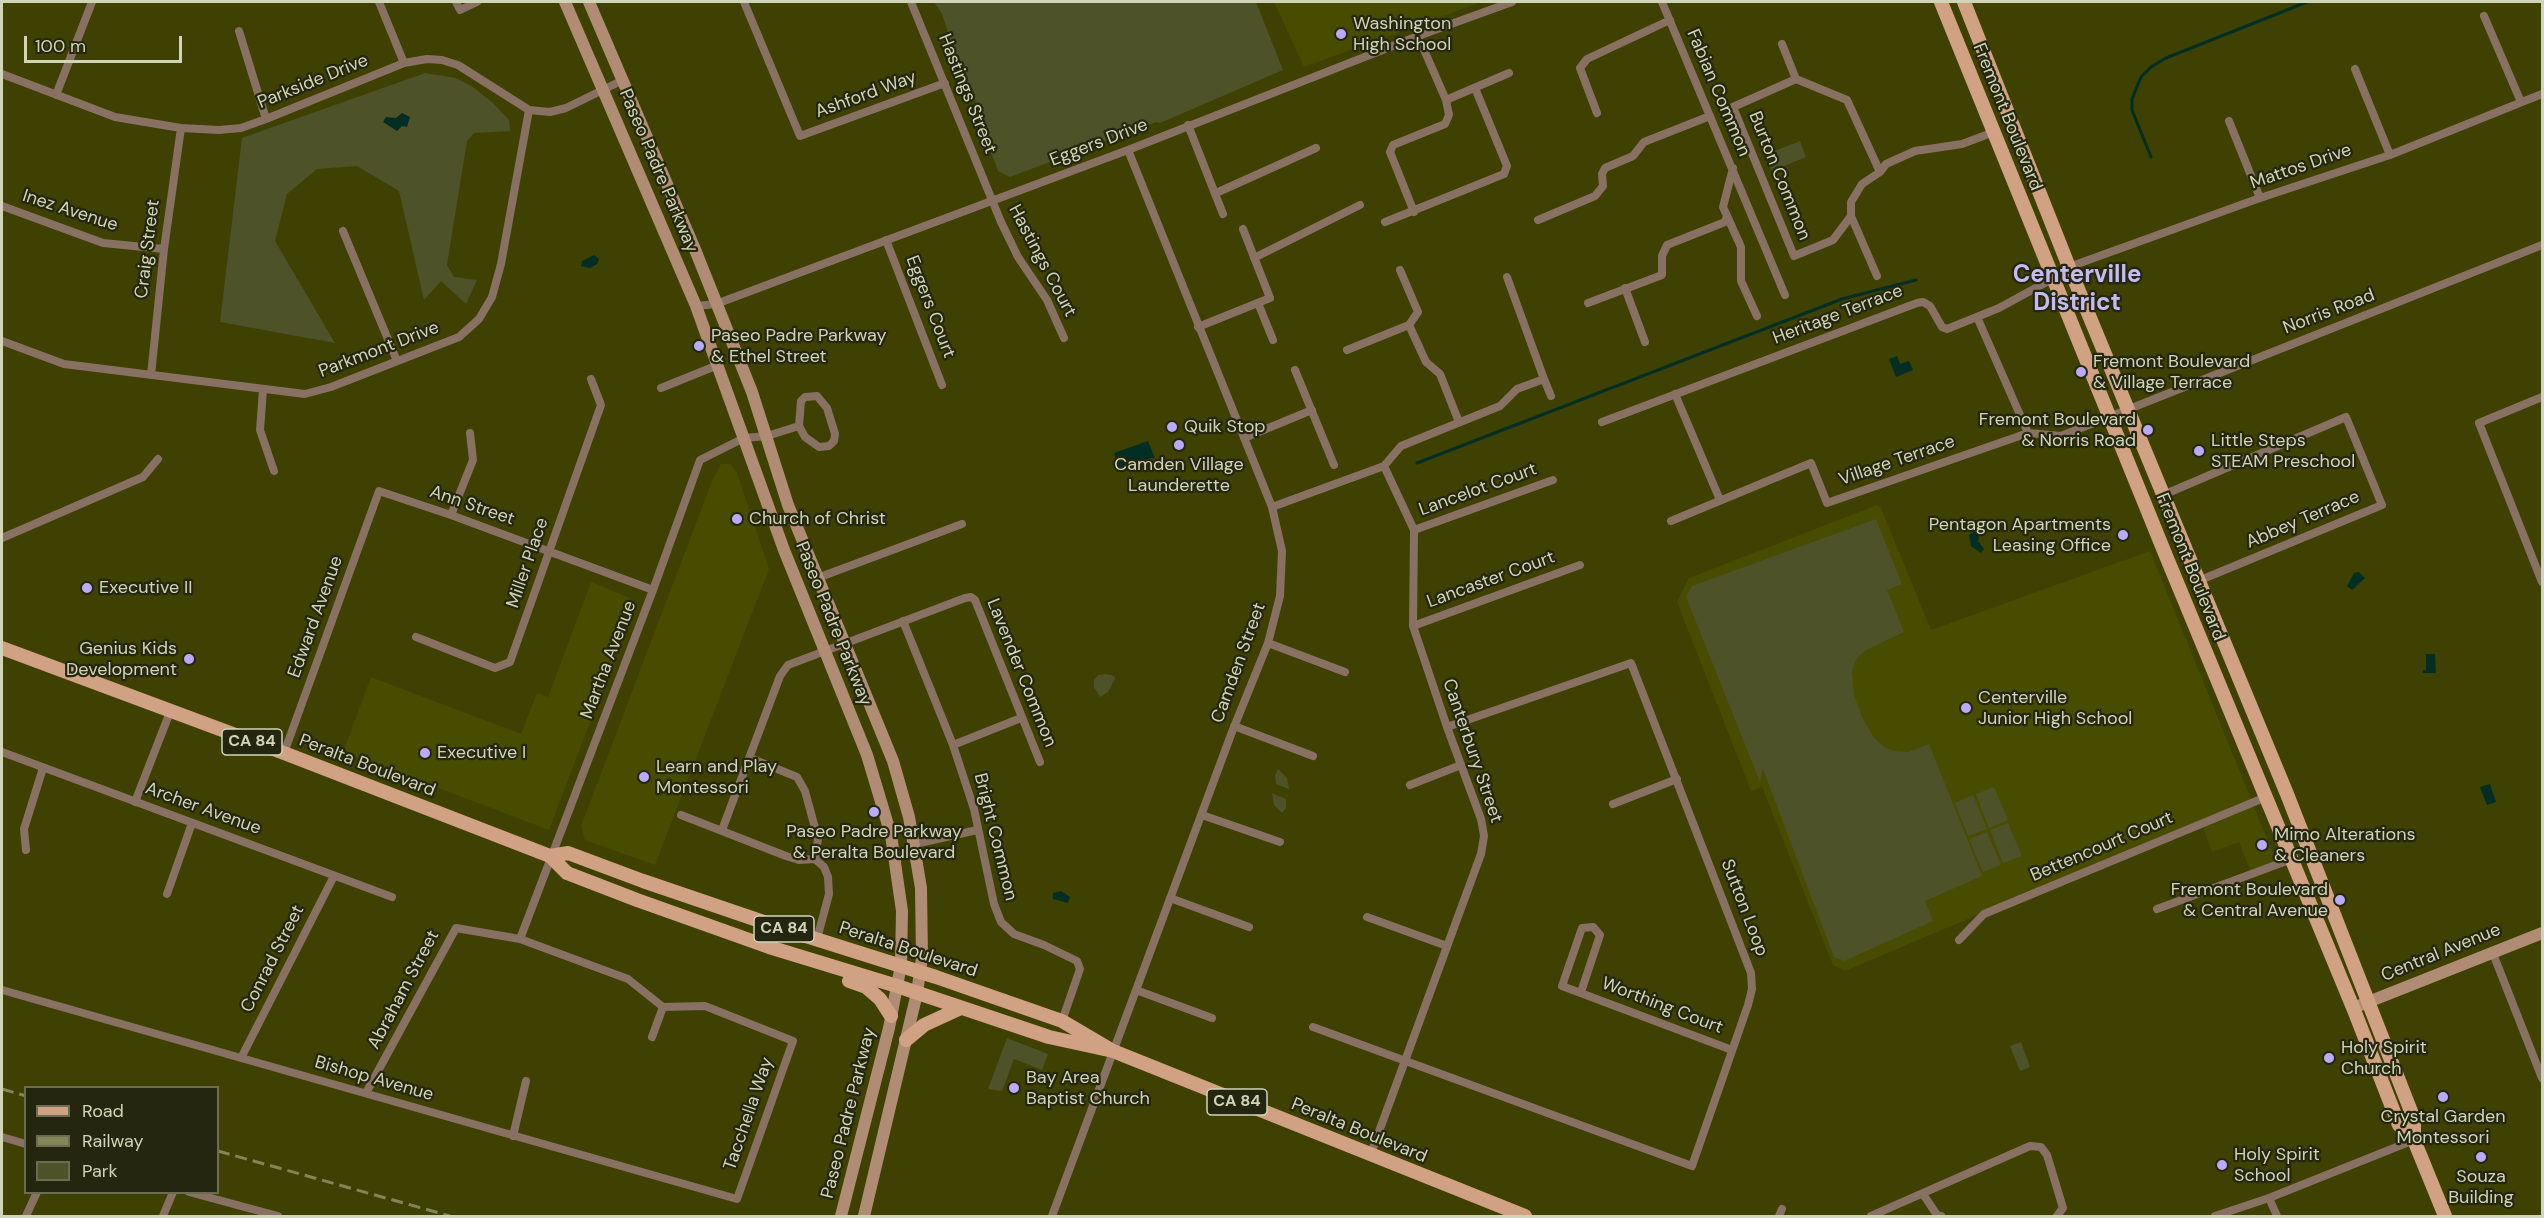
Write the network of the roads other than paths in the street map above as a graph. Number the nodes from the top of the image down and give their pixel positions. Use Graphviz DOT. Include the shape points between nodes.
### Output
graph roads {
  1 [pos="92,2"];
  2 [pos="379,2"];
  3 [pos="456,2"];
  4 [pos="477,2"];
  5 [pos="565,2"];
  6 [pos="589,2"];
  7 [pos="744,2"];
  8 [pos="912,2"];
  9 [pos="1512,2"];
  10 [pos="1662,2"];
  11 [pos="1941,2"];
  12 [pos="1964,2"];
  13 [pos="2484,16"];
  14 [pos="1670,20"];
  15 [pos="239,31"];
  16 [pos="1418,36"];
  17 [pos="1782,44"];
  18 [pos="404,63"];
  19 [pos="2355,69"];
  20 [pos="1509,73"];
  21 [pos="2,74"];
  22 [pos="1796,79"];
  23 [pos="623,80"];
  24 [pos="945,83"];
  25 [pos="1475,87"];
  26 [pos="603,90"];
  27 [pos="2542,94"];
  28 [pos="56,95"];
  29 [pos="1446,100"];
  30 [pos="2521,102"];
  31 [pos="529,110"];
  32 [pos="1597,113"];
  33 [pos="1710,116"];
  34 [pos="266,120"];
  35 [pos="2229,121"];
  36 [pos="1188,125"];
  37 [pos="181,128"];
  38 [pos="1994,132"];
  39 [pos="1316,148"];
  40 [pos="1128,150"];
  41 [pos="2390,155"];
  42 [pos="1732,168"];
  43 [pos="1880,172"];
  44 [pos="1216,193"];
  45 [pos="2260,198"];
  46 [pos="992,200"];
  47 [pos="1360,205"];
  48 [pos="2,206"];
  49 [pos="1414,212"];
  50 [pos="1223,214"];
  51 [pos="1727,216"];
  52 [pos="1851,216"];
  53 [pos="1538,220"];
  54 [pos="1385,222"];
  55 [pos="1243,229"];
  56 [pos="343,231"];
  57 [pos="886,240"];
  58 [pos="2542,246"];
  59 [pos="164,249"];
  60 [pos="1254,258"];
  61 [pos="2069,267"];
  62 [pos="1400,270"];
  63 [pos="1877,276"];
  64 [pos="1507,277"];
  65 [pos="2054,278"];
  66 [pos="1624,288"];
  67 [pos="1785,295"];
  68 [pos="1258,303"];
  69 [pos="1588,303"];
  70 [pos="716,304"];
  71 [pos="696,306"];
  72 [pos="1757,316"];
  73 [pos="1977,317"];
  74 [pos="1409,325"];
  75 [pos="1198,327"];
  76 [pos="1064,338"];
  77 [pos="1273,340"];
  78 [pos="2,341"];
  79 [pos="1645,342"];
  80 [pos="1347,350"];
  81 [pos="397,361"];
  82 [pos="718,365"];
  83 [pos="1295,370"];
  84 [pos="151,375"];
  85 [pos="591,379"];
  86 [pos="1544,379"];
  87 [pos="942,385"];
  88 [pos="661,388"];
  89 [pos="263,390"];
  90 [pos="1674,394"];
  91 [pos="1551,396"];
  92 [pos="2542,397"];
  93 [pos="2127,409"];
  94 [pos="1312,410"];
  95 [pos="2109,416"];
  96 [pos="1459,422"];
  97 [pos="1602,422"];
  98 [pos="799,426"];
  99 [pos="470,433"];
  100 [pos="2028,433"];
  101 [pos="767,436"];
  102 [pos="744,438"];
  103 [pos="1244,438"];
  104 [pos="158,459"];
  105 [pos="1334,465"];
  106 [pos="1384,466"];
  107 [pos="274,471"];
  108 [pos="1553,480"];
  109 [pos="380,491"];
  110 [pos="2163,495"];
  111 [pos="1720,500"];
  112 [pos="1272,507"];
  113 [pos="451,515"];
  114 [pos="1671,521"];
  115 [pos="962,524"];
  116 [pos="1414,530"];
  117 [pos="2,538"];
  118 [pos="550,551"];
  119 [pos="1580,565"];
  120 [pos="2539,565"];
  121 [pos="820,577"];
  122 [pos="2198,581"];
  123 [pos="2542,582"];
  124 [pos="653,590"];
  125 [pos="903,621"];
  126 [pos="1413,626"];
  127 [pos="416,637"];
  128 [pos="845,643"];
  129 [pos="1268,643"];
  130 [pos="2,648"];
  131 [pos="824,650"];
  132 [pos="1345,672"];
  133 [pos="170,712"];
  134 [pos="1021,718"];
  135 [pos="1234,726"];
  136 [pos="1447,727"];
  137 [pos="953,745"];
  138 [pos="2,752"];
  139 [pos="284,753"];
  140 [pos="1313,756"];
  141 [pos="750,758"];
  142 [pos="1040,762"];
  143 [pos="1461,765"];
  144 [pos="43,768"];
  145 [pos="1677,779"];
  146 [pos="1410,785"];
  147 [pos="2266,797"];
  148 [pos="135,802"];
  149 [pos="1613,804"];
  150 [pos="681,815"];
  151 [pos="1202,815"];
  152 [pos="192,823"];
  153 [pos="722,830"];
  154 [pos="977,830"];
  155 [pos="1280,842"];
  156 [pos="915,844"];
  157 [pos="26,850"];
  158 [pos="550,856"];
  159 [pos="815,859"];
  160 [pos="2292,859"];
  161 [pos="334,876"];
  162 [pos="167,894"];
  163 [pos="393,897"];
  164 [pos="1170,898"];
  165 [pos="2157,909"];
  166 [pos="1367,917"];
  167 [pos="1249,927"];
  168 [pos="2542,933"];
  169 [pos="520,939"];
  170 [pos="817,939"];
  171 [pos="1959,940"];
  172 [pos="1447,946"];
  173 [pos="2492,951"];
  174 [pos="803,957"];
  175 [pos="901,965"];
  176 [pos="921,972"];
  177 [pos="897,986"];
  178 [pos="2,990"];
  179 [pos="1136,990"];
  180 [pos="1581,992"];
  181 [pos="917,993"];
  182 [pos="2369,1002"];
  183 [pos="663,1007"];
  184 [pos="962,1008"];
  185 [pos="2354,1008"];
  186 [pos="891,1016"];
  187 [pos="1212,1018"];
  188 [pos="1062,1021"];
  189 [pos="1313,1027"];
  190 [pos="652,1037"];
  191 [pos="906,1040"];
  192 [pos="1732,1050"];
  193 [pos="1113,1051"];
  194 [pos="241,1058"];
  195 [pos="1405,1059"];
  196 [pos="2542,1078"];
  197 [pos="526,1081"];
  198 [pos="366,1094"];
  199 [pos="513,1136"];
  200 [pos="2,1137"];
  201 [pos="2414,1140"];
  202 [pos="24,1143"];
  203 [pos="1370,1156"];
  204 [pos="37,1194"];
  205 [pos="172,1194"];
  206 [pos="196,1194"];
  207 [pos="1923,1194"];
  208 [pos="2269,1198"];
  209 [pos="737,1199"];
  210 [pos="26,1216"];
  211 [pos="163,1216"];
  212 [pos="278,1216"];
  213 [pos="841,1216"];
  214 [pos="864,1216"];
  215 [pos="1052,1216"];
  216 [pos="1525,1216"];
  217 [pos="1871,1216"];
  218 [pos="1941,1216"];
  219 [pos="2057,1216"];
  220 [pos="2215,1216"];
  221 [pos="2277,1216"];
  222 [pos="2445,1216"];
  1 -- 28 [label="street"];
  2 -- 18 [label="street"];
  3 -- 4 [label="street" via="460,10"];
  5 -- 26 [label="main road, Paseo Padre Parkway"];
  6 -- 23 [label="main road, Paseo Padre Parkway"];
  7 -- 24 [label="street, Ashford Way" via="800,136"];
  8 -- 24 [label="street, Hastings Street"];
  9 -- 16 [label="street, Eggers Drive"];
  10 -- 14 [label="street, Fabian Common"];
  11 -- 38 [label="main road, Fremont Boulevard"];
  12 -- 61 [label="main road, Fremont Boulevard"];
  13 -- 30 [label="street"];
  14 -- 32 [label="street" via="1587,59 1580,68"];
  14 -- 33 [label="street, Fabian Common"];
  15 -- 34 [label="street"];
  16 -- 29 [label="street"];
  16 -- 36 [label="street, Eggers Drive"];
  17 -- 22 [label="street"];
  18 -- 31 [label="street, Parkside Drive" via="427,59 458,65"];
  18 -- 34 [label="street, Parkside Drive"];
  19 -- 41 [label="street"];
  20 -- 25 [label="street"];
  21 -- 28 [label="street, Parkside Drive"];
  22 -- 43 [label="street" via="1846,100"];
  22 -- 52 [label="street, Burton Common" via="1733,107 1794,256 1833,240"];
  23 -- 26 [label="street"];
  23 -- 70 [label="main road, Paseo Padre Parkway"];
  24 -- 46 [label="street, Hastings Street"];
  25 -- 29 [label="street"];
  25 -- 49 [label="street" via="1507,166 1504,174"];
  26 -- 31 [label="street" via="566,108 550,112"];
  26 -- 71 [label="main road, Paseo Padre Parkway"];
  27 -- 30 [label="street, Mattos Drive"];
  28 -- 37 [label="street, Parkside Drive" via="115,117"];
  29 -- 49 [label="street" via="1449,115 1445,124 1394,145 1390,152"];
  30 -- 41 [label="street, Mattos Drive"];
  31 -- 81 [label="street, Parkmont Drive" via="492,297 479,319 459,337"];
  33 -- 42 [label="street, Fabian Common"];
  33 -- 53 [label="street" via="1644,142 1634,156 1605,168 1603,186 1595,196"];
  34 -- 37 [label="street, Parkside Drive" via="241,128"];
  35 -- 45 [label="street"];
  36 -- 40 [label="street, Eggers Drive"];
  36 -- 44 [label="street"];
  37 -- 59 [label="street, Craig Street"];
  38 -- 43 [label="street, Burton Common" via="1962,144 1915,151 1886,164"];
  38 -- 65 [label="main road, Fremont Boulevard"];
  39 -- 44 [label="street"];
  40 -- 46 [label="street, Eggers Drive"];
  40 -- 75 [label="street, Camden Street"];
  41 -- 45 [label="street, Mattos Drive"];
  42 -- 51 [label="street" via="1723,207"];
  42 -- 67 [label="street, Fabian Common"];
  43 -- 52 [label="street, Burton Common" via="1862,184 1851,202"];
  44 -- 50 [label="street"];
  45 -- 61 [label="street, Mattos Drive"];
  46 -- 57 [label="street, Eggers Drive"];
  46 -- 76 [label="street, Hastings Court" via="1018,257 1047,300"];
  47 -- 60 [label="street"];
  48 -- 59 [label="street, Inez Avenue" via="103,243"];
  49 -- 54 [label="street"];
  51 -- 66 [label="street" via="1725,222 1666,245 1662,275"];
  51 -- 72 [label="street" via="1741,247 1741,281"];
  52 -- 63 [label="street"];
  55 -- 60 [label="street"];
  56 -- 81 [label="street"];
  57 -- 70 [label="street, Eggers Drive"];
  57 -- 87 [label="street, Eggers Court"];
  58 -- 93 [label="street, Norris Road"];
  59 -- 84 [label="street, Craig Street"];
  60 -- 68 [label="street" via="1270,298"];
  61 -- 65 [label="street, Heritage Terrace"];
  61 -- 93 [label="main road, Fremont Boulevard"];
  62 -- 74 [label="street" via="1418,312"];
  64 -- 86 [label="street"];
  65 -- 73 [label="street, Heritage Terrace"];
  65 -- 95 [label="main road, Fremont Boulevard"];
  66 -- 69 [label="street"];
  66 -- 79 [label="street"];
  68 -- 75 [label="street"];
  68 -- 77 [label="street"];
  70 -- 71 [label="street, Eggers Drive"];
  70 -- 101 [label="main road, Paseo Padre Parkway"];
  71 -- 82 [label="main road, Paseo Padre Parkway"];
  73 -- 90 [label="street, Heritage Terrace" via="1947,329 1941,327 1930,306 1917,303"];
  73 -- 100 [label="street"];
  74 -- 80 [label="street"];
  74 -- 96 [label="street" via="1426,362 1440,374"];
  75 -- 103 [label="street, Camden Street"];
  78 -- 84 [label="street, Parkmont Drive" via="64,364"];
  81 -- 89 [label="street, Parkmont Drive" via="305,394"];
  82 -- 88 [label="street"];
  82 -- 102 [label="main road, Paseo Padre Parkway"];
  83 -- 94 [label="street"];
  84 -- 89 [label="street, Parkmont Drive"];
  85 -- 118 [label="street, Miller Place" via="601,405"];
  86 -- 91 [label="street"];
  86 -- 96 [label="street" via="1517,389 1500,406"];
  89 -- 107 [label="street" via="260,430"];
  90 -- 97 [label="street, Heritage Terrace"];
  90 -- 111 [label="street"];
  92 -- 120 [label="street" via="2479,423"];
  93 -- 95 [label="street, Village Terrace"];
  93 -- 110 [label="main road, Fremont Boulevard"];
  94 -- 103 [label="street"];
  94 -- 105 [label="street"];
  95 -- 100 [label="street, Village Terrace" via="2061,436"];
  95 -- 147 [label="main road, Fremont Boulevard"];
  96 -- 106 [label="street" via="1401,446"];
  98 -- 98 [label="street" via="801,401 818,396 827,408 834,441 819,447 805,437"];
  98 -- 101 [label="street, Martha Avenue"];
  99 -- 113 [label="street" via="473,460"];
  100 -- 111 [label="street, Village Terrace" via="1827,503 1811,463"];
  101 -- 102 [label="street, Martha Avenue"];
  101 -- 121 [label="main road, Paseo Padre Parkway" via="788,505"];
  102 -- 124 [label="street, Martha Avenue" via="699,460"];
  102 -- 131 [label="main road, Paseo Padre Parkway"];
  103 -- 112 [label="street, Camden Street"];
  104 -- 117 [label="street" via="143,477"];
  106 -- 112 [label="street"];
  106 -- 116 [label="street, Canterbury Street"];
  108 -- 116 [label="street, Lancelot Court"];
  109 -- 113 [label="street, Ann Street"];
  109 -- 139 [label="street, Edward Avenue"];
  110 -- 122 [label="main road, Fremont Boulevard"];
  110 -- 122 [label="street, Abbey Terrace" via="2346,417 2382,505"];
  111 -- 114 [label="street, Village Terrace"];
  112 -- 129 [label="street, Camden Street" via="1282,551 1280,596"];
  113 -- 118 [label="street, Ann Street"];
  115 -- 121 [label="street"];
  116 -- 126 [label="street, Canterbury Street"];
  118 -- 124 [label="street, Ann Street"];
  118 -- 127 [label="street, Miller Place" via="510,662 495,668"];
  119 -- 126 [label="street, Lancaster Court"];
  120 -- 123 [label="street"];
  121 -- 128 [label="main road, Paseo Padre Parkway"];
  122 -- 182 [label="main road, Fremont Boulevard"];
  124 -- 158 [label="street, Martha Avenue"];
  125 -- 128 [label="street"];
  125 -- 134 [label="street, Lavender Common" via="971,597 975,600"];
  125 -- 137 [label="street, Bright Common"];
  126 -- 136 [label="street, Canterbury Street"];
  128 -- 131 [label="street"];
  128 -- 156 [label="main road, Paseo Padre Parkway" via="893,761"];
  129 -- 132 [label="street"];
  129 -- 135 [label="street, Camden Street"];
  130 -- 133 [label="main road, Peralta Boulevard / CA 84"];
  131 -- 141 [label="street" via="788,665 783,671"];
  131 -- 175 [label="main road, Paseo Padre Parkway" via="885,810 902,911"];
  133 -- 139 [label="main road, Peralta Boulevard / CA 84"];
  133 -- 148 [label="street"];
  134 -- 137 [label="street"];
  134 -- 142 [label="street, Lavender Common"];
  135 -- 140 [label="street"];
  135 -- 151 [label="street, Camden Street"];
  136 -- 143 [label="street, Canterbury Street"];
  136 -- 145 [label="street, Sutton Loop" via="1631,663"];
  137 -- 154 [label="street, Bright Common"];
  138 -- 144 [label="street, Archer Avenue"];
  139 -- 158 [label="main road, Peralta Boulevard / CA 84"];
  141 -- 153 [label="street"];
  141 -- 159 [label="street" via="797,777 805,791 818,839"];
  143 -- 146 [label="street"];
  143 -- 172 [label="street, Canterbury Street" via="1484,836"];
  144 -- 148 [label="street, Archer Avenue"];
  144 -- 157 [label="street" via="24,830"];
  145 -- 149 [label="street"];
  145 -- 192 [label="street, Sutton Loop" via="1751,973 1752,989"];
  147 -- 160 [label="main road, Fremont Boulevard"];
  147 -- 171 [label="street, Bettencourt Court" via="1984,914"];
  148 -- 152 [label="street, Archer Avenue"];
  150 -- 153 [label="street"];
  151 -- 155 [label="street"];
  151 -- 164 [label="street, Camden Street"];
  152 -- 161 [label="street, Archer Avenue"];
  152 -- 162 [label="street"];
  153 -- 159 [label="street" via="786,856"];
  154 -- 156 [label="street"];
  154 -- 188 [label="street, Bright Common" via="1001,922 1014,934 1077,962 1080,975"];
  156 -- 176 [label="main road, Paseo Padre Parkway" via="922,922"];
  158 -- 169 [label="street, Martha Avenue"];
  158 -- 170 [label="main road, Peralta Boulevard / CA 84" via="568,853"];
  158 -- 174 [label="main road, Peralta Boulevard / CA 84" via="567,873"];
  159 -- 170 [label="street" via="824,867 829,894"];
  160 -- 165 [label="street"];
  160 -- 185 [label="main road, Fremont Boulevard"];
  161 -- 163 [label="street, Archer Avenue"];
  161 -- 194 [label="street, Conrad Street"];
  164 -- 167 [label="street"];
  164 -- 179 [label="street, Camden Street"];
  166 -- 172 [label="street"];
  168 -- 173 [label="main road, Central Avenue"];
  169 -- 183 [label="street" via="628,979"];
  169 -- 198 [label="street, Abraham Street" via="456,928"];
  170 -- 175 [label="main road, Peralta Boulevard / CA 84"];
  172 -- 195 [label="street, Canterbury Street"];
  173 -- 182 [label="main road, Central Avenue"];
  173 -- 196 [label="street"];
  174 -- 177 [label="main road, Peralta Boulevard / CA 84"];
  174 -- 186 [label="main road" via="814,970 867,987"];
  175 -- 176 [label="main road, Peralta Boulevard / CA 84"];
  175 -- 177 [label="main road, Paseo Padre Parkway"];
  176 -- 181 [label="main road, Paseo Padre Parkway"];
  176 -- 188 [label="main road, Peralta Boulevard / CA 84"];
  177 -- 181 [label="main road, Peralta Boulevard / CA 84"];
  177 -- 186 [label="main road, Paseo Padre Parkway"];
  178 -- 194 [label="street, Bishop Avenue"];
  179 -- 187 [label="street"];
  179 -- 193 [label="street, Camden Street"];
  180 -- 180 [label="street, Worthing Court" via="1600,935 1593,927 1582,928 1562,986"];
  180 -- 192 [label="street, Worthing Court"];
  181 -- 184 [label="main road, Peralta Boulevard / CA 84"];
  181 -- 191 [label="main road, Paseo Padre Parkway"];
  182 -- 185 [label="main road, Central Avenue"];
  182 -- 201 [label="main road, Fremont Boulevard" via="2414,1119"];
  183 -- 190 [label="street"];
  183 -- 209 [label="street, Tacchella Way" via="705,1006 793,1041"];
  184 -- 191 [label="main road" via="924,1025"];
  184 -- 193 [label="main road, Peralta Boulevard / CA 84" via="1048,1037"];
  185 -- 201 [label="main road, Fremont Boulevard" via="2398,1125"];
  186 -- 213 [label="main road, Paseo Padre Parkway"];
  188 -- 193 [label="main road, Peralta Boulevard / CA 84"];
  189 -- 195 [label="street"];
  191 -- 214 [label="main road, Paseo Padre Parkway"];
  192 -- 195 [label="street, Sutton Loop" via="1692,1166"];
  193 -- 203 [label="main road, Peralta Boulevard / CA 84"];
  193 -- 215 [label="street, Camden Street"];
  194 -- 198 [label="street, Bishop Avenue"];
  195 -- 203 [label="street, Canterbury Street"];
  197 -- 199 [label="street"];
  198 -- 199 [label="street, Bishop Avenue"];
  199 -- 209 [label="street, Bishop Avenue"];
  200 -- 202 [label="street"];
  201 -- 208 [label="street"];
  201 -- 222 [label="main road, Fremont Boulevard"];
  203 -- 216 [label="main road, Peralta Boulevard / CA 84"];
  204 -- 210 [label="street"];
  205 -- 211 [label="street"];
  206 -- 212 [label="street"];
  207 -- 217 [label="street"];
  207 -- 218 [label="street"];
  207 -- 219 [label="street" via="2030,1146 2041,1147 2063,1208"];
  208 -- 220 [label="street"];
  208 -- 221 [label="street"];
}
